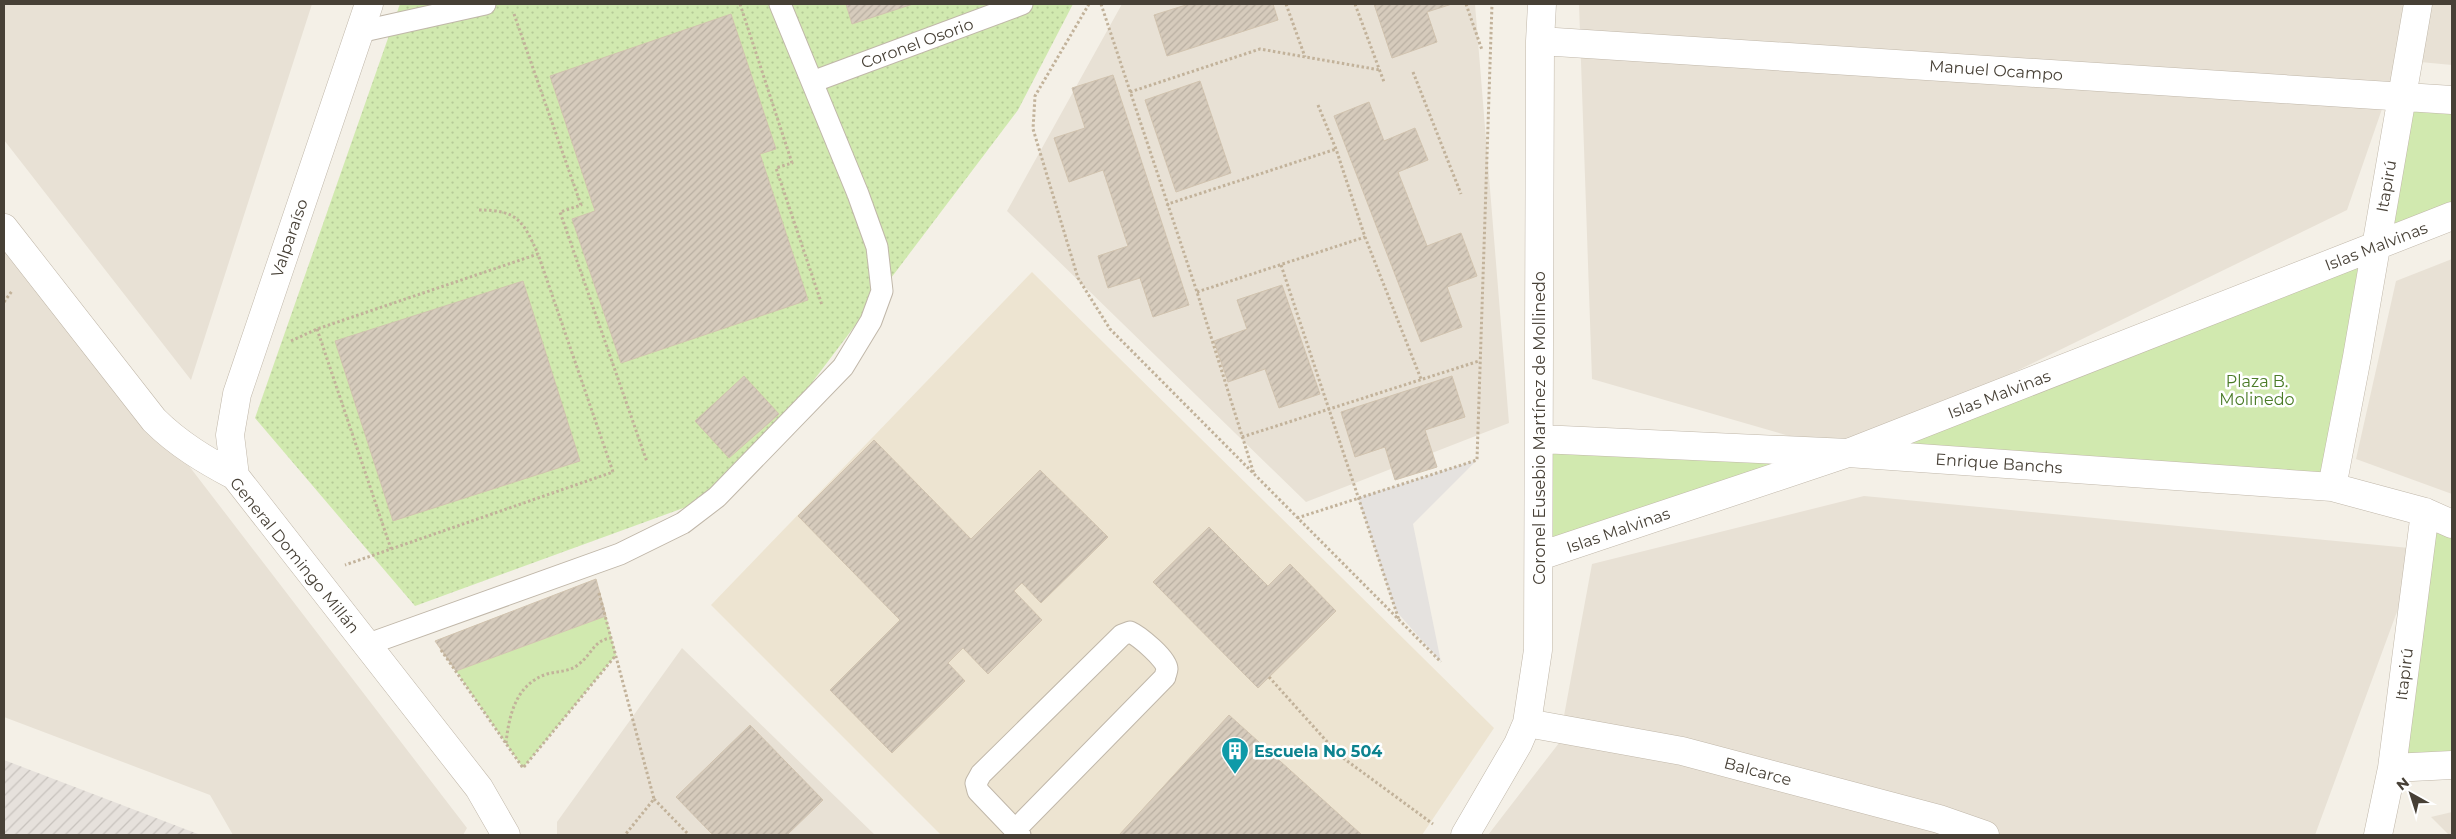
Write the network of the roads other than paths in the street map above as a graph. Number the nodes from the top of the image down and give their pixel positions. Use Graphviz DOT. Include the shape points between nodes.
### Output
graph roads {
  1 [pos="368,4"];
  2 [pos="485,4"];
  3 [pos="780,4"];
  4 [pos="1022,4"];
  5 [pos="1542,4"];
  6 [pos="2418,4"];
  7 [pos="359,32"];
  8 [pos="1540,41"];
  9 [pos="812,82"];
  10 [pos="2403,96"];
  11 [pos="2452,100"];
  12 [pos="2452,216"];
  13 [pos="4,228"];
  14 [pos="2375,246"];
  15 [pos="1540,439"];
  16 [pos="1848,453"];
  17 [pos="235,476"];
  18 [pos="2332,487"];
  19 [pos="2425,512"];
  20 [pos="2452,524"];
  21 [pos="1540,556"];
  22 [pos="366,645"];
  23 [pos="1527,724"];
  24 [pos="2452,765"];
  25 [pos="2392,768"];
  26 [pos="1017,832"];
  27 [pos="1453,832"];
  28 [pos="506,835"];
  29 [pos="1985,835"];
  30 [pos="2378,835"];
  1 -- 7 [label="street, Valparaíso"];
  2 -- 7 [label="lane"];
  3 -- 9 [label="lane"];
  4 -- 9 [label="lane, Coronel Osorio"];
  5 -- 8 [label="street, Coronel Eusebio Martínez de Mollinedo"];
  6 -- 10 [label="street, Itapirú"];
  7 -- 17 [label="street, Valparaíso" via="237,394 230,435"];
  8 -- 10 [label="street, Manuel Ocampo"];
  8 -- 15 [label="street, Coronel Eusebio Martínez de Mollinedo"];
  9 -- 22 [label="lane" via="877,247 882,291 871,322 842,367 717,497 683,523 592,565"];
  10 -- 11 [label="street, Manuel Ocampo"];
  10 -- 14 [label="street, Itapirú"];
  12 -- 14 [label="street, Islas Malvinas"];
  13 -- 17 [label="street, General Domingo Millán" via="154,420 171,438"];
  14 -- 16 [label="street, Islas Malvinas"];
  14 -- 18 [label="street, Itapirú"];
  15 -- 16 [label="street, Enrique Banchs"];
  15 -- 21 [label="street, Coronel Eusebio Martínez de Mollinedo"];
  16 -- 18 [label="street, Enrique Banchs"];
  16 -- 21 [label="street, Islas Malvinas"];
  17 -- 22 [label="street, General Domingo Millán"];
  18 -- 19 [label="street, Enrique Banchs"];
  19 -- 20 [label="street, Enrique Banchs"];
  19 -- 25 [label="street, Itapirú"];
  21 -- 23 [label="street, Coronel Eusebio Martínez de Mollinedo" via="1538,650"];
  22 -- 28 [label="street, General Domingo Millán" via="479,788"];
  23 -- 27 [label="street, Coronel Eusebio Martínez de Mollinedo" via="1518,744"];
  23 -- 29 [label="street, Balcarce" via="1682,751 1939,819"];
  24 -- 25 [label="street"];
  25 -- 30 [label="street, Itapirú"];
  26 -- 26 [label="lane" via="978,791 976,782 1122,635 1130,632 1138,636 1165,662 1168,670 1165,677"];
}
